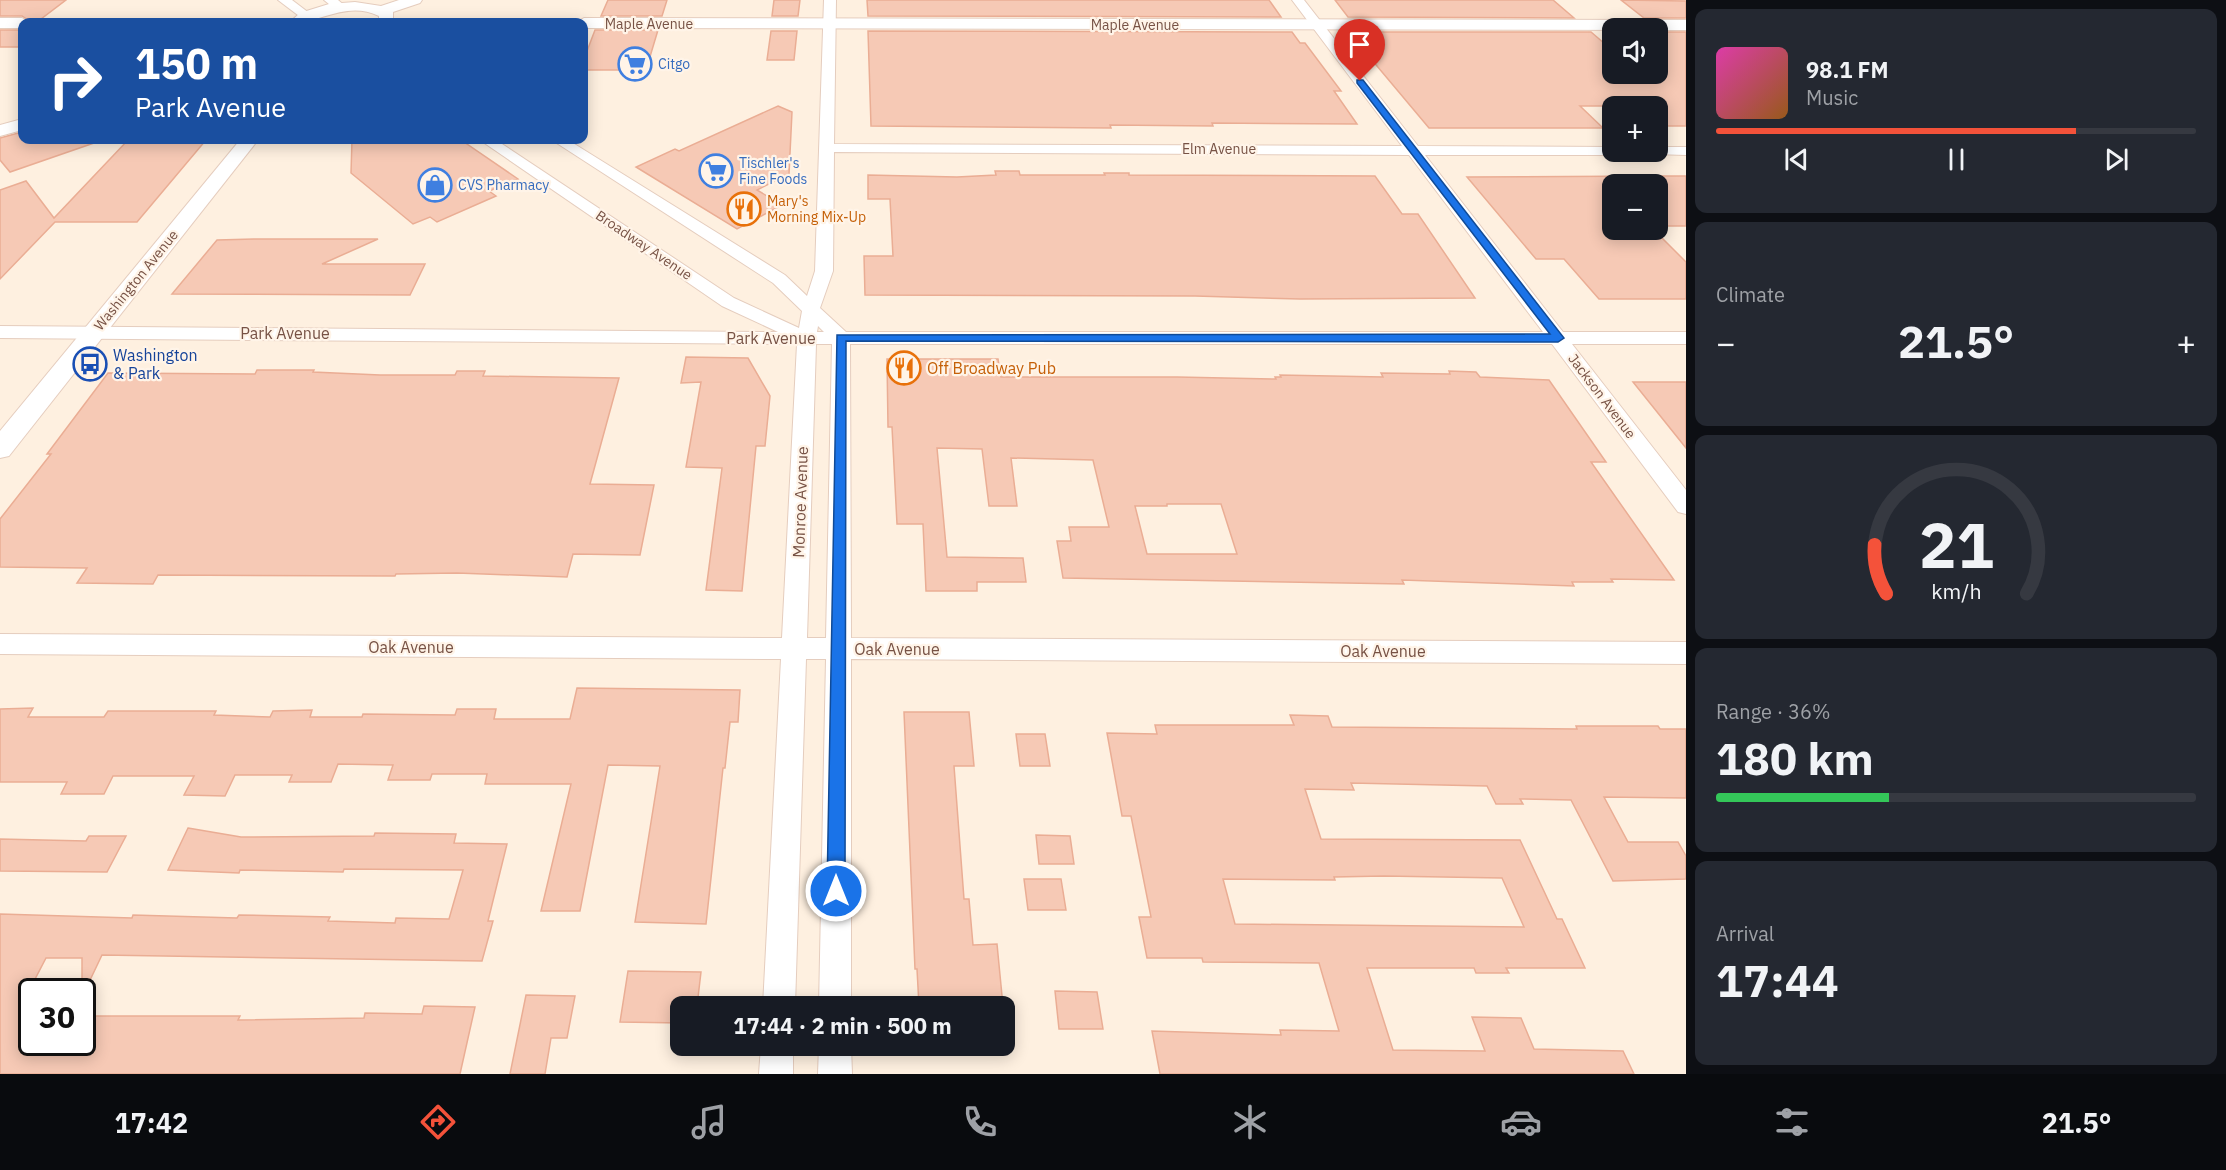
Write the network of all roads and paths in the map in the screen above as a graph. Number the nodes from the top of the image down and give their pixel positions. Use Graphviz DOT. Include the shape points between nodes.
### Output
graph roads {
  1 [pos="284,0"];
  2 [pos="416,0"];
  3 [pos="830,0"];
  4 [pos="1298,0"];
  5 [pos="360,2"];
  6 [pos="335,3"];
  7 [pos="384,16"];
  8 [pos="302,18"];
  9 [pos="305,18"];
  10 [pos="0,23"];
  11 [pos="18,23"];
  12 [pos="588,23"];
  13 [pos="829,24"];
  14 [pos="1317,25"];
  15 [pos="1686,26"];
  16 [pos="18,125"];
  17 [pos="0,131"];
  18 [pos="246,144"];
  19 [pos="494,144"];
  20 [pos="565,144"];
  21 [pos="826,148"];
  22 [pos="1413,150"];
  23 [pos="1602,151"];
  24 [pos="1668,151"];
  25 [pos="1686,151"];
  26 [pos="811,309"];
  27 [pos="0,332"];
  28 [pos="93,332"];
  29 [pos="807,338"];
  30 [pos="841,338"];
  31 [pos="1558,338"];
  32 [pos="1686,338"];
  33 [pos="0,449"];
  34 [pos="1686,507"];
  35 [pos="0,644"];
  36 [pos="794,649"];
  37 [pos="838,650"];
  38 [pos="1686,653"];
  39 [pos="779,996"];
  40 [pos="835,996"];
  41 [pos="777,1056"];
  42 [pos="835,1056"];
  43 [pos="776,1074"];
  44 [pos="835,1074"];
  1 -- 8 [label="street"];
  2 -- 7 [label="street"];
  3 -- 13 [label="street, Monroe Avenue"];
  4 -- 14 [label="street, Jackson Avenue"];
  5 -- 6 [label="street"];
  5 -- 7 [label="street"];
  6 -- 9 [label="street"];
  10 -- 11 [label="street"];
  12 -- 13 [label="street, Maple Avenue"];
  13 -- 14 [label="street, Maple Avenue"];
  13 -- 21 [label="street, Monroe Avenue"];
  14 -- 15 [label="street, Maple Avenue"];
  14 -- 22 [label="street, Jackson Avenue"];
  16 -- 17 [label="street"];
  18 -- 28 [label="street, Washington Avenue"];
  19 -- 29 [label="street, Broadway Avenue" via="728,302"];
  20 -- 26 [label="street" via="779,279"];
  21 -- 22 [label="street, Elm Avenue"];
  21 -- 26 [label="street, Monroe Avenue" via="824,271"];
  22 -- 23 [label="street, Elm Avenue"];
  22 -- 31 [label="street, Jackson Avenue"];
  24 -- 25 [label="street"];
  26 -- 29 [label="street, Monroe Avenue"];
  26 -- 30 [label="street"];
  27 -- 28 [label="street, Park Avenue"];
  28 -- 29 [label="street, Park Avenue"];
  28 -- 33 [label="street, Washington Avenue"];
  29 -- 30 [label="street, Park Avenue"];
  29 -- 36 [label="street, Monroe Avenue"];
  30 -- 31 [label="street, Park Avenue"];
  30 -- 37 [label="street"];
  31 -- 32 [label="street, Park Avenue"];
  31 -- 34 [label="street, Jackson Avenue"];
  35 -- 36 [label="street, Oak Avenue"];
  36 -- 37 [label="street, Oak Avenue"];
  36 -- 39 [label="street, Monroe Avenue"];
  37 -- 38 [label="street, Oak Avenue"];
  37 -- 40 [label="street"];
  41 -- 43 [label="street"];
  42 -- 44 [label="street"];
}
